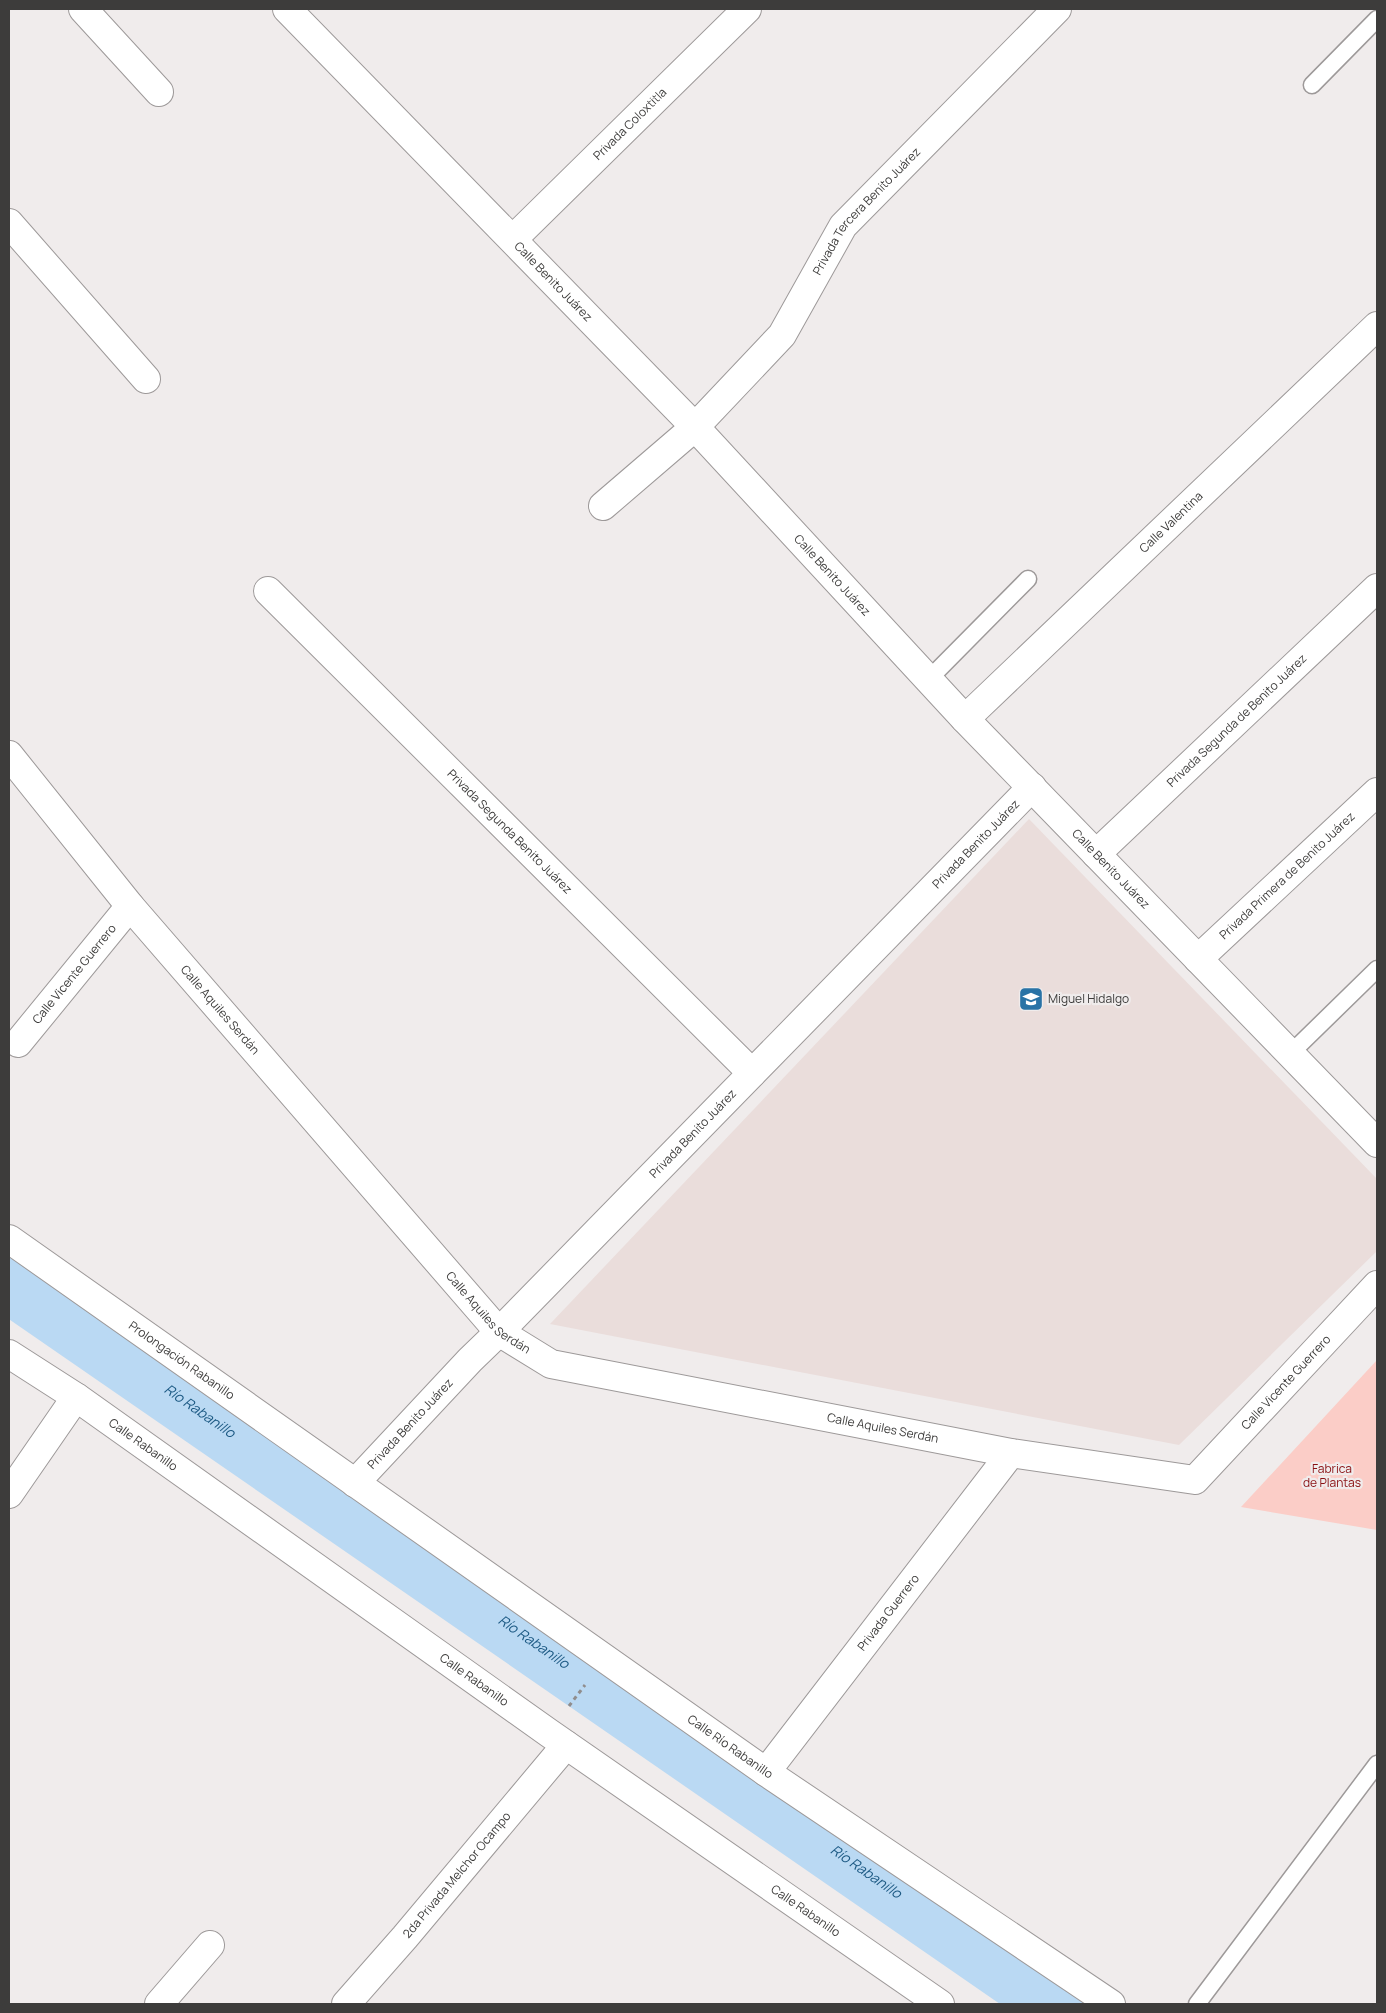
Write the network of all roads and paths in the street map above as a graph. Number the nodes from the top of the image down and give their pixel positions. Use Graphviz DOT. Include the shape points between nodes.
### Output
graph roads {
  1 [pos="83,9"];
  2 [pos="747,9"];
  3 [pos="1057,9"];
  4 [pos="302,14"];
  5 [pos="1377,19"];
  6 [pos="1312,84"];
  7 [pos="159,92"];
  8 [pos="9,223"];
  9 [pos="513,239"];
  10 [pos="1377,326"];
  11 [pos="146,379"];
  12 [pos="695,427"];
  13 [pos="603,506"];
  14 [pos="1028,579"];
  15 [pos="1377,588"];
  16 [pos="268,591"];
  17 [pos="929,678"];
  18 [pos="965,719"];
  19 [pos="9,755"];
  20 [pos="1032,787"];
  21 [pos="1377,792"];
  22 [pos="1096,854"];
  23 [pos="130,906"];
  24 [pos="1198,959"];
  25 [pos="1377,969"];
  26 [pos="18,1043"];
  27 [pos="1291,1053"];
  28 [pos="752,1073"];
  29 [pos="1377,1143"];
  30 [pos="9,1239"];
  31 [pos="1377,1285"];
  32 [pos="499,1332"];
  33 [pos="9,1354"];
  34 [pos="76,1397"];
  35 [pos="1011,1452"];
  36 [pos="1195,1480"];
  37 [pos="355,1483"];
  38 [pos="9,1494"];
  39 [pos="589,1679"];
  40 [pos="567,1709"];
  41 [pos="566,1745"];
  42 [pos="1377,1764"];
  43 [pos="766,1772"];
  44 [pos="210,1945"];
  45 [pos="159,2004"];
  46 [pos="346,2004"];
  47 [pos="940,2004"];
  48 [pos="1111,2004"];
  49 [pos="1198,2004"];
  1 -- 7 [label="street"];
  2 -- 9 [label="street, Privada Coloxtitla"];
  3 -- 12 [label="street, Privada Tercera Benito Juárez" via="843,226 782,335"];
  4 -- 9 [label="street, Calle Benito Juárez"];
  5 -- 6 [label="lane"];
  8 -- 11 [label="street"];
  9 -- 12 [label="street, Calle Benito Juárez"];
  10 -- 18 [label="street, Calle Valentina"];
  12 -- 13 [label="street"];
  12 -- 17 [label="street, Calle Benito Juárez"];
  14 -- 17 [label="lane"];
  15 -- 22 [label="street, Privada Segunda de Benito Juárez"];
  16 -- 28 [label="street, Privada Segunda Benito Juárez"];
  17 -- 18 [label="street, Calle Benito Juárez"];
  18 -- 20 [label="street, Calle Benito Juárez"];
  19 -- 23 [label="street, Calle Aquiles Serdán"];
  20 -- 22 [label="street, Calle Benito Juárez"];
  20 -- 28 [label="street, Privada Benito Juárez"];
  21 -- 24 [label="street, Privada Primera de Benito Juárez"];
  22 -- 24 [label="street, Calle Benito Juárez"];
  23 -- 26 [label="street, Calle Vicente Guerrero"];
  23 -- 32 [label="street, Calle Aquiles Serdán"];
  24 -- 27 [label="street, Calle Benito Juárez"];
  25 -- 27 [label="lane"];
  27 -- 29 [label="street, Calle Benito Juárez"];
  28 -- 32 [label="street, Privada Benito Juárez"];
  30 -- 37 [label="street, Prolongación Rabanillo"];
  31 -- 36 [label="street, Calle Vicente Guerrero"];
  32 -- 35 [label="street, Calle Aquiles Serdán" via="551,1364"];
  32 -- 37 [label="street, Privada Benito Juárez"];
  33 -- 34 [label="street, Calle Rabanillo"];
  34 -- 38 [label="street"];
  34 -- 41 [label="street, Calle Rabanillo"];
  35 -- 36 [label="street, Calle Aquiles Serdán"];
  35 -- 43 [label="street, Privada Guerrero"];
  37 -- 43 [label="street, Calle Río Rabanillo"];
  39 -- 40 [label="path"];
  41 -- 46 [label="street, 2da Privada Melchor Ocampo"];
  41 -- 47 [label="street, Calle Rabanillo"];
  42 -- 49 [label="lane"];
  43 -- 48 [label="street, Calle Río Rabanillo"];
  44 -- 45 [label="street"];
}
